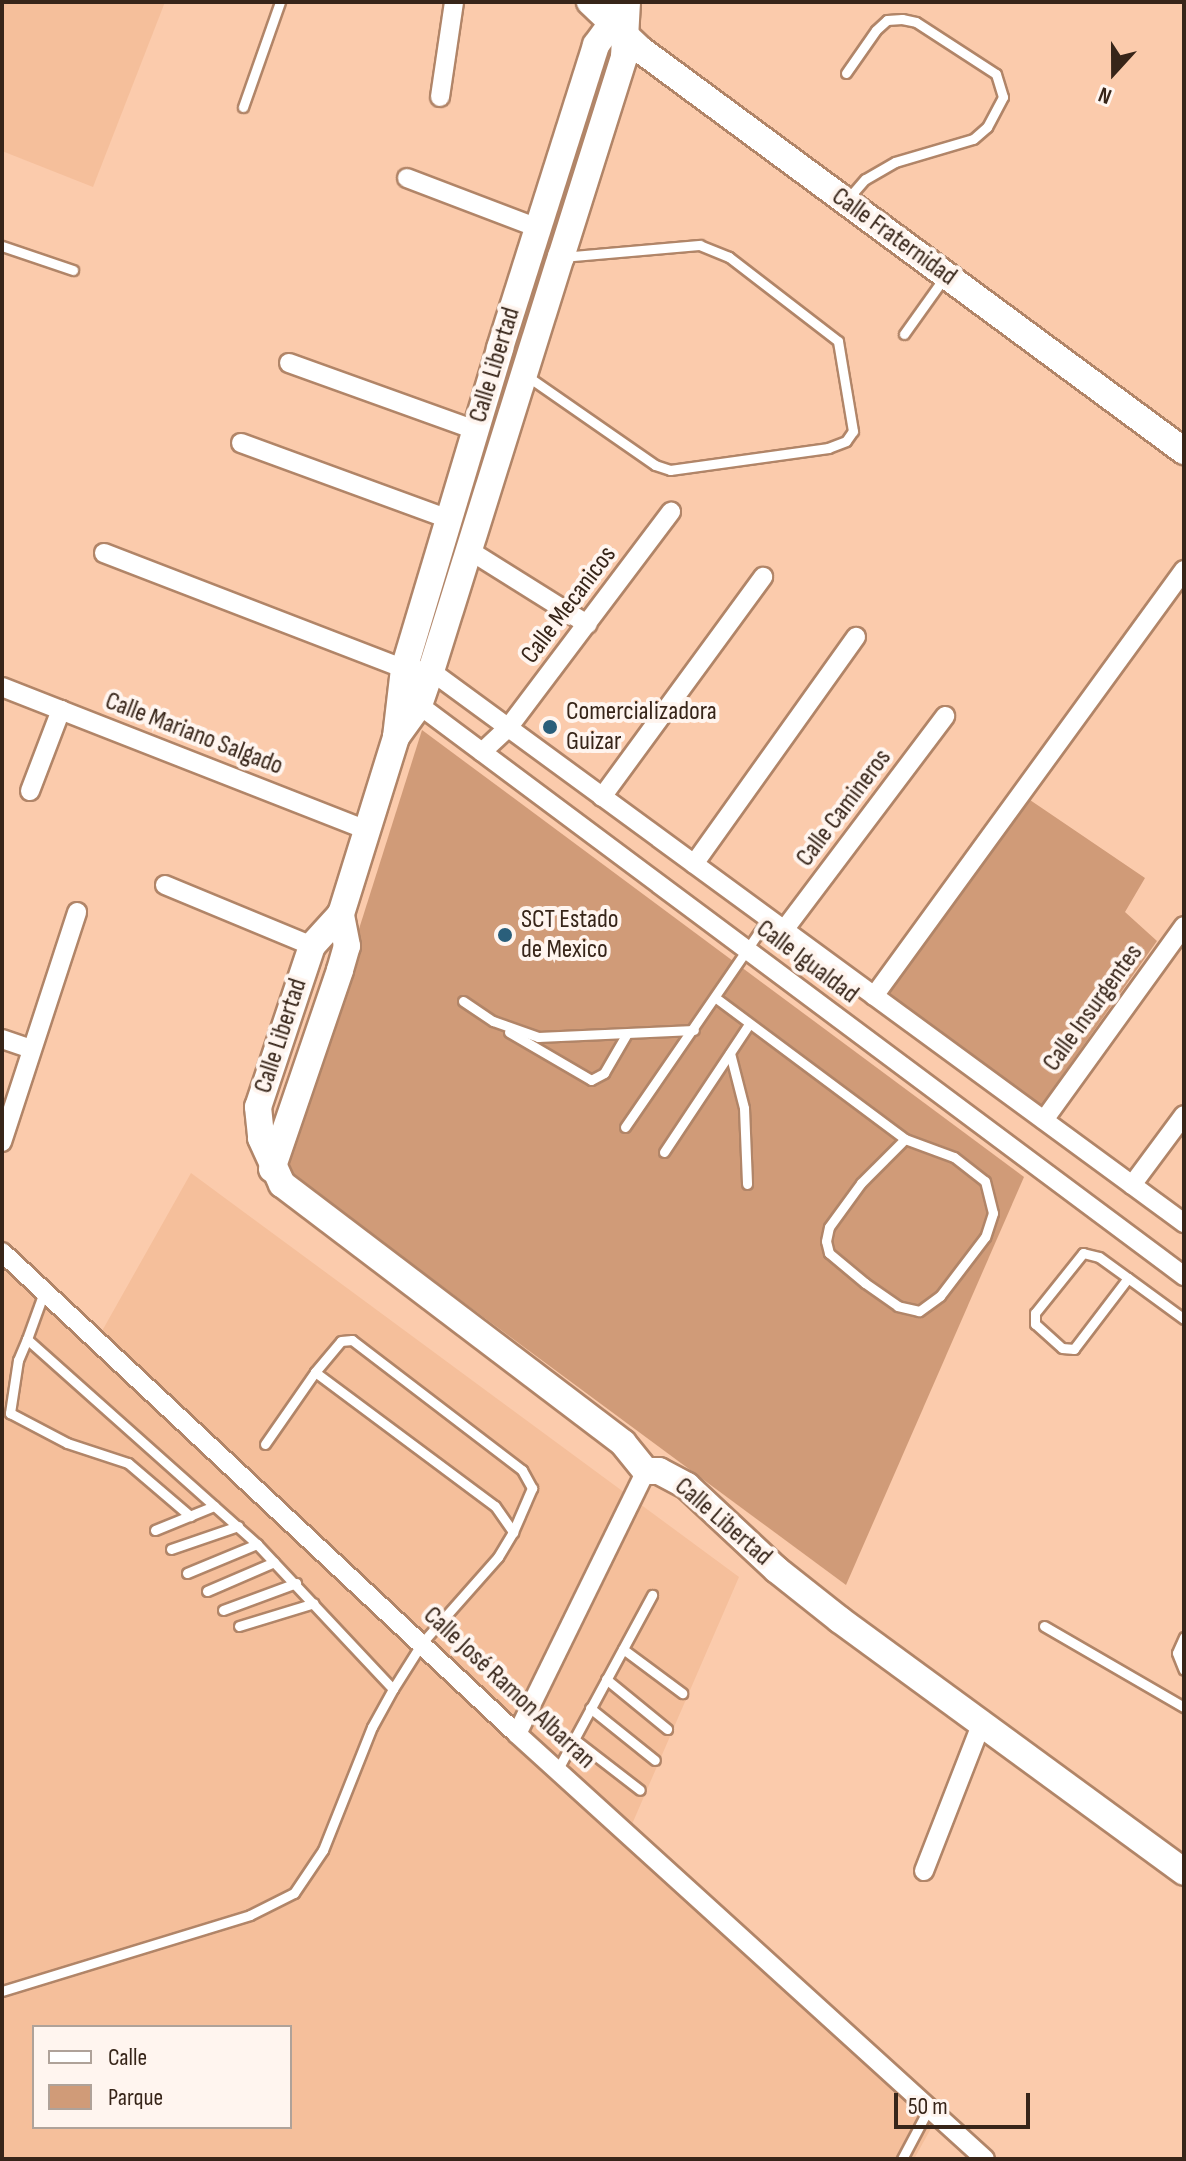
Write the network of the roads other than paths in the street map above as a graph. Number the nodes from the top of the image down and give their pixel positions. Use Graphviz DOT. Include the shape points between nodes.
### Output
graph roads {
  1 [pos="280,2"];
  2 [pos="454,2"];
  3 [pos="615,14"];
  4 [pos="846,73"];
  5 [pos="440,97"];
  6 [pos="243,107"];
  7 [pos="407,178"];
  8 [pos="845,203"];
  9 [pos="538,228"];
  10 [pos="2,246"];
  11 [pos="561,257"];
  12 [pos="73,270"];
  13 [pos="946,275"];
  14 [pos="904,334"];
  15 [pos="289,363"];
  16 [pos="524,375"];
  17 [pos="475,430"];
  18 [pos="241,443"];
  19 [pos="1184,451"];
  20 [pos="671,512"];
  21 [pos="449,519"];
  22 [pos="467,549"];
  23 [pos="104,553"];
  24 [pos="1184,570"];
  25 [pos="763,577"];
  26 [pos="587,624"];
  27 [pos="856,637"];
  28 [pos="431,671"];
  29 [pos="2,687"];
  30 [pos="408,688"];
  31 [pos="61,710"];
  32 [pos="945,716"];
  33 [pos="508,728"];
  34 [pos="482,752"];
  35 [pos="30,791"];
  36 [pos="602,797"];
  37 [pos="367,830"];
  38 [pos="694,864"];
  39 [pos="165,885"];
  40 [pos="77,912"];
  41 [pos="341,914"];
  42 [pos="768,919"];
  43 [pos="1184,926"];
  44 [pos="784,930"];
  45 [pos="312,946"];
  46 [pos="748,950"];
  47 [pos="874,996"];
  48 [pos="716,998"];
  49 [pos="463,1001"];
  50 [pos="493,1021"];
  51 [pos="749,1024"];
  52 [pos="694,1030"];
  53 [pos="626,1035"];
  54 [pos="2,1039"];
  55 [pos="31,1049"];
  56 [pos="730,1053"];
  57 [pos="1184,1115"];
  58 [pos="1044,1120"];
  59 [pos="625,1127"];
  60 [pos="905,1139"];
  61 [pos="2,1142"];
  62 [pos="664,1152"];
  63 [pos="272,1169"];
  64 [pos="747,1184"];
  65 [pos="1132,1185"];
  66 [pos="1184,1223"];
  67 [pos="2,1252"];
  68 [pos="1184,1276"];
  69 [pos="1128,1278"];
  70 [pos="44,1292"];
  71 [pos="1184,1319"];
  72 [pos="27,1339"];
  73 [pos="315,1372"];
  74 [pos="265,1444"];
  75 [pos="646,1471"];
  76 [pos="214,1506"];
  77 [pos="190,1516"];
  78 [pos="238,1526"];
  79 [pos="155,1530"];
  80 [pos="513,1532"];
  81 [pos="257,1544"];
  82 [pos="171,1549"];
  83 [pos="274,1562"];
  84 [pos="187,1573"];
  85 [pos="296,1583"];
  86 [pos="207,1591"];
  87 [pos="652,1595"];
  88 [pos="314,1603"];
  89 [pos="223,1610"];
  90 [pos="239,1626"];
  91 [pos="1044,1626"];
  92 [pos="1184,1637"];
  93 [pos="422,1643"];
  94 [pos="623,1649"];
  95 [pos="1184,1670"];
  96 [pos="606,1679"];
  97 [pos="393,1689"];
  98 [pos="682,1693"];
  99 [pos="1184,1707"];
  100 [pos="590,1708"];
  101 [pos="982,1722"];
  102 [pos="667,1729"];
  103 [pos="517,1734"];
  104 [pos="574,1739"];
  105 [pos="655,1760"];
  106 [pos="558,1769"];
  107 [pos="640,1790"];
  108 [pos="924,1871"];
  109 [pos="1184,1872"];
  110 [pos="2,1991"];
  111 [pos="929,2108"];
  112 [pos="902,2159"];
  113 [pos="985,2159"];
  1 -- 6 [label="lane"];
  2 -- 5 [label="street"];
  3 -- 8 [label="main road, Calle Fraternidad"];
  3 -- 9 [label="main road, Calle Libertad" via="596,45"];
  3 -- 11 [label="main road, Calle Libertad"];
  4 -- 8 [label="lane" via="876,30 887,20 902,19 916,22 996,74 1003,97 987,127 973,139 895,162 865,179"];
  7 -- 9 [label="street"];
  8 -- 13 [label="main road, Calle Fraternidad"];
  9 -- 17 [label="main road, Calle Libertad"];
  10 -- 12 [label="lane"];
  11 -- 16 [label="main road, Calle Libertad"];
  11 -- 16 [label="lane" via="708,246 819,322 838,341 854,421 846,441 696,468 655,465"];
  13 -- 14 [label="lane"];
  13 -- 19 [label="main road, Calle Fraternidad"];
  15 -- 17 [label="street"];
  16 -- 22 [label="main road, Calle Libertad"];
  17 -- 21 [label="main road, Calle Libertad"];
  18 -- 21 [label="street"];
  20 -- 26 [label="street, Calle Mecanicos"];
  21 -- 30 [label="main road, Calle Libertad"];
  22 -- 26 [label="street" via="483,554"];
  22 -- 28 [label="main road, Calle Libertad"];
  23 -- 30 [label="street, Calle Igualdad"];
  24 -- 47 [label="street"];
  25 -- 36 [label="street"];
  26 -- 33 [label="street, Calle Mecanicos"];
  27 -- 38 [label="street"];
  28 -- 30 [label="main road, Calle Libertad"];
  28 -- 33 [label="street, Calle Igualdad"];
  29 -- 31 [label="street, Calle Mariano Salgado"];
  30 -- 34 [label="street, Calle Igualdad"];
  30 -- 37 [label="main road, Calle Libertad"];
  31 -- 35 [label="street"];
  31 -- 37 [label="street, Calle Mariano Salgado"];
  32 -- 44 [label="street, Calle Camineros"];
  33 -- 34 [label="street, Calle Mecanicos"];
  33 -- 36 [label="street, Calle Igualdad"];
  34 -- 46 [label="street, Calle Igualdad"];
  36 -- 38 [label="street, Calle Igualdad"];
  37 -- 41 [label="main road, Calle Libertad"];
  38 -- 42 [label="street, Calle Igualdad"];
  39 -- 45 [label="street"];
  40 -- 55 [label="street"];
  41 -- 45 [label="main road, Calle Libertad"];
  41 -- 63 [label="main road, Calle Libertad" via="347,946"];
  42 -- 44 [label="street, Calle Igualdad"];
  42 -- 46 [label="lane"];
  43 -- 58 [label="street, Calle Insurgentes"];
  44 -- 47 [label="street, Calle Igualdad"];
  45 -- 63 [label="main road, Calle Libertad" via="258,1107"];
  46 -- 48 [label="lane"];
  46 -- 68 [label="street, Calle Igualdad"];
  47 -- 58 [label="street, Calle Igualdad"];
  48 -- 51 [label="lane"];
  48 -- 52 [label="lane"];
  49 -- 50 [label="lane"];
  50 -- 53 [label="lane" via="549,1038"];
  50 -- 53 [label="lane" via="591,1080 604,1073"];
  51 -- 56 [label="lane"];
  51 -- 60 [label="lane"];
  52 -- 53 [label="lane"];
  52 -- 59 [label="lane"];
  54 -- 55 [label="street"];
  55 -- 61 [label="street"];
  56 -- 62 [label="lane"];
  56 -- 64 [label="lane" via="744,1108"];
  57 -- 65 [label="street"];
  58 -- 65 [label="street, Calle Igualdad"];
  60 -- 60 [label="lane" via="861,1183 829,1227 826,1241 829,1253 865,1283 898,1306 919,1311 940,1296 985,1237 993,1202 975,1171"];
  63 -- 75 [label="main road, Calle Libertad" via="292,1194 623,1443"];
  65 -- 66 [label="street, Calle Igualdad"];
  67 -- 70 [label="street, Calle José Ramon Albarran"];
  69 -- 69 [label="lane" via="1099,1257 1079,1254 1035,1313 1035,1324 1062,1348 1074,1349"];
  69 -- 71 [label="lane"];
  70 -- 72 [label="lane"];
  70 -- 93 [label="street, Calle José Ramon Albarran"];
  72 -- 76 [label="lane"];
  72 -- 77 [label="lane" via="18,1360 10,1413 67,1443 128,1463"];
  73 -- 74 [label="lane"];
  73 -- 80 [label="lane" via="495,1506"];
  73 -- 80 [label="lane" via="341,1341 352,1340 522,1470 532,1488"];
  75 -- 101 [label="main road, Calle Libertad" via="659,1471 687,1486 777,1570"];
  75 -- 103 [label="street"];
  76 -- 77 [label="lane"];
  76 -- 78 [label="lane"];
  77 -- 79 [label="lane"];
  78 -- 81 [label="lane"];
  78 -- 82 [label="lane"];
  80 -- 93 [label="lane" via="498,1557"];
  81 -- 83 [label="lane"];
  81 -- 84 [label="lane"];
  83 -- 85 [label="lane"];
  83 -- 86 [label="lane"];
  85 -- 88 [label="lane"];
  85 -- 89 [label="lane"];
  87 -- 94 [label="lane"];
  88 -- 90 [label="lane"];
  88 -- 97 [label="lane"];
  91 -- 99 [label="lane"];
  92 -- 95 [label="lane" via="1177,1653"];
  93 -- 97 [label="lane"];
  93 -- 103 [label="street, Calle José Ramon Albarran"];
  94 -- 96 [label="lane"];
  94 -- 98 [label="lane"];
  96 -- 100 [label="lane"];
  96 -- 102 [label="lane"];
  97 -- 110 [label="lane" via="372,1727 323,1850 294,1893 250,1915"];
  100 -- 104 [label="lane"];
  100 -- 105 [label="lane"];
  101 -- 108 [label="street"];
  101 -- 109 [label="main road, Calle Libertad"];
  103 -- 106 [label="street, Calle José Ramon Albarran"];
  104 -- 106 [label="lane"];
  104 -- 107 [label="lane"];
  106 -- 111 [label="street, Calle José Ramon Albarran"];
  111 -- 112 [label="lane"];
  111 -- 113 [label="street, Calle José Ramon Albarran"];
}
